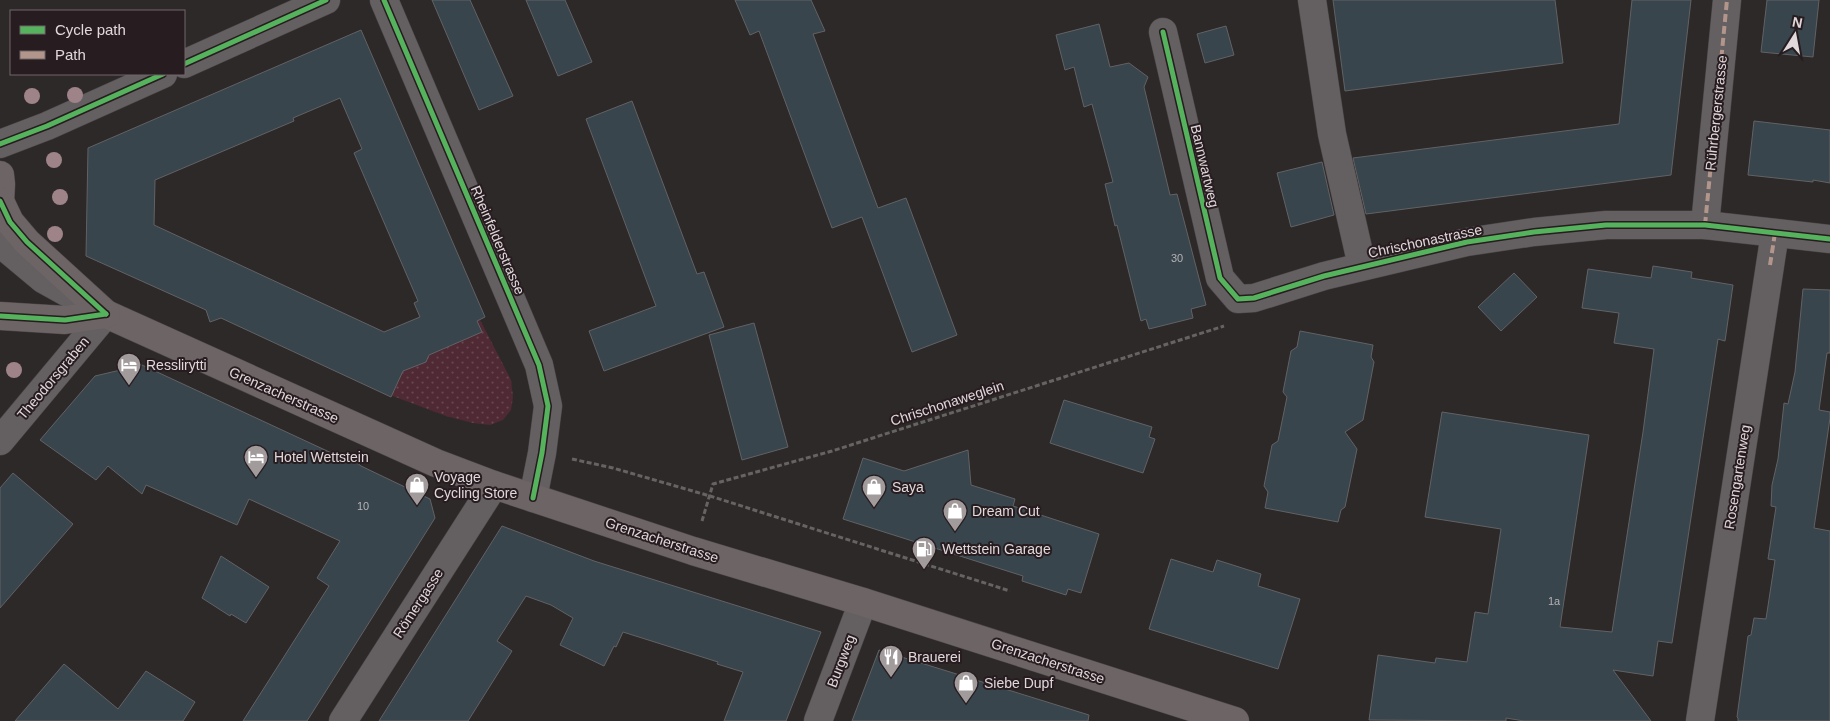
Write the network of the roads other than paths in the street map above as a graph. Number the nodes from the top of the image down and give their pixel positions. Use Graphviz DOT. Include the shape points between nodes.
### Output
graph roads {
  1 [pos="326,0"];
  2 [pos="384,0"];
  3 [pos="1312,0"];
  4 [pos="1727,0"];
  5 [pos="1163,32"];
  6 [pos="185,64"];
  7 [pos="161,75"];
  8 [pos="0,144"];
  9 [pos="0,175"];
  10 [pos="0,202"];
  11 [pos="1705,225"];
  12 [pos="1775,234"];
  13 [pos="1830,239"];
  14 [pos="0,243"];
  15 [pos="1362,266"];
  16 [pos="1238,299"];
  17 [pos="106,314"];
  18 [pos="0,316"];
  19 [pos="0,441"];
  20 [pos="494,485"];
  21 [pos="533,498"];
  22 [pos="863,602"];
  23 [pos="343,721"];
  24 [pos="818,721"];
  25 [pos="1235,721"];
  26 [pos="1700,721"];
  1 -- 6 [label="street"];
  2 -- 21 [label="street, Rheinfelderstrasse" via="539,365 548,406"];
  3 -- 15 [label="street" via="1332,134"];
  4 -- 11 [label="street, Rührbergerstrasse"];
  5 -- 16 [label="street, Bannwartweg" via="1220,278"];
  7 -- 8 [label="street"];
  9 -- 10 [label="main road"];
  10 -- 17 [label="main road, Grenzacherstrasse" via="10,222 27,242"];
  11 -- 12 [label="street, Chrischonastrasse"];
  11 -- 15 [label="street, Chrischonastrasse" via="1606,225 1534,232 1467,242"];
  12 -- 13 [label="street, Chrischonastrasse"];
  12 -- 26 [label="street, Rosengartenweg"];
  14 -- 17 [label="street" via="43,279"];
  15 -- 16 [label="street, Chrischonastrasse" via="1254,298"];
  17 -- 18 [label="main road" via="65,320"];
  17 -- 19 [label="street, Theodorsgraben"];
  17 -- 20 [label="main road, Grenzacherstrasse" via="436,464"];
  20 -- 21 [label="main road, Grenzacherstrasse"];
  20 -- 23 [label="street, Römergasse"];
  21 -- 22 [label="main road, Grenzacherstrasse"];
  22 -- 24 [label="street, Burgweg"];
  22 -- 25 [label="main road, Grenzacherstrasse"];
}
